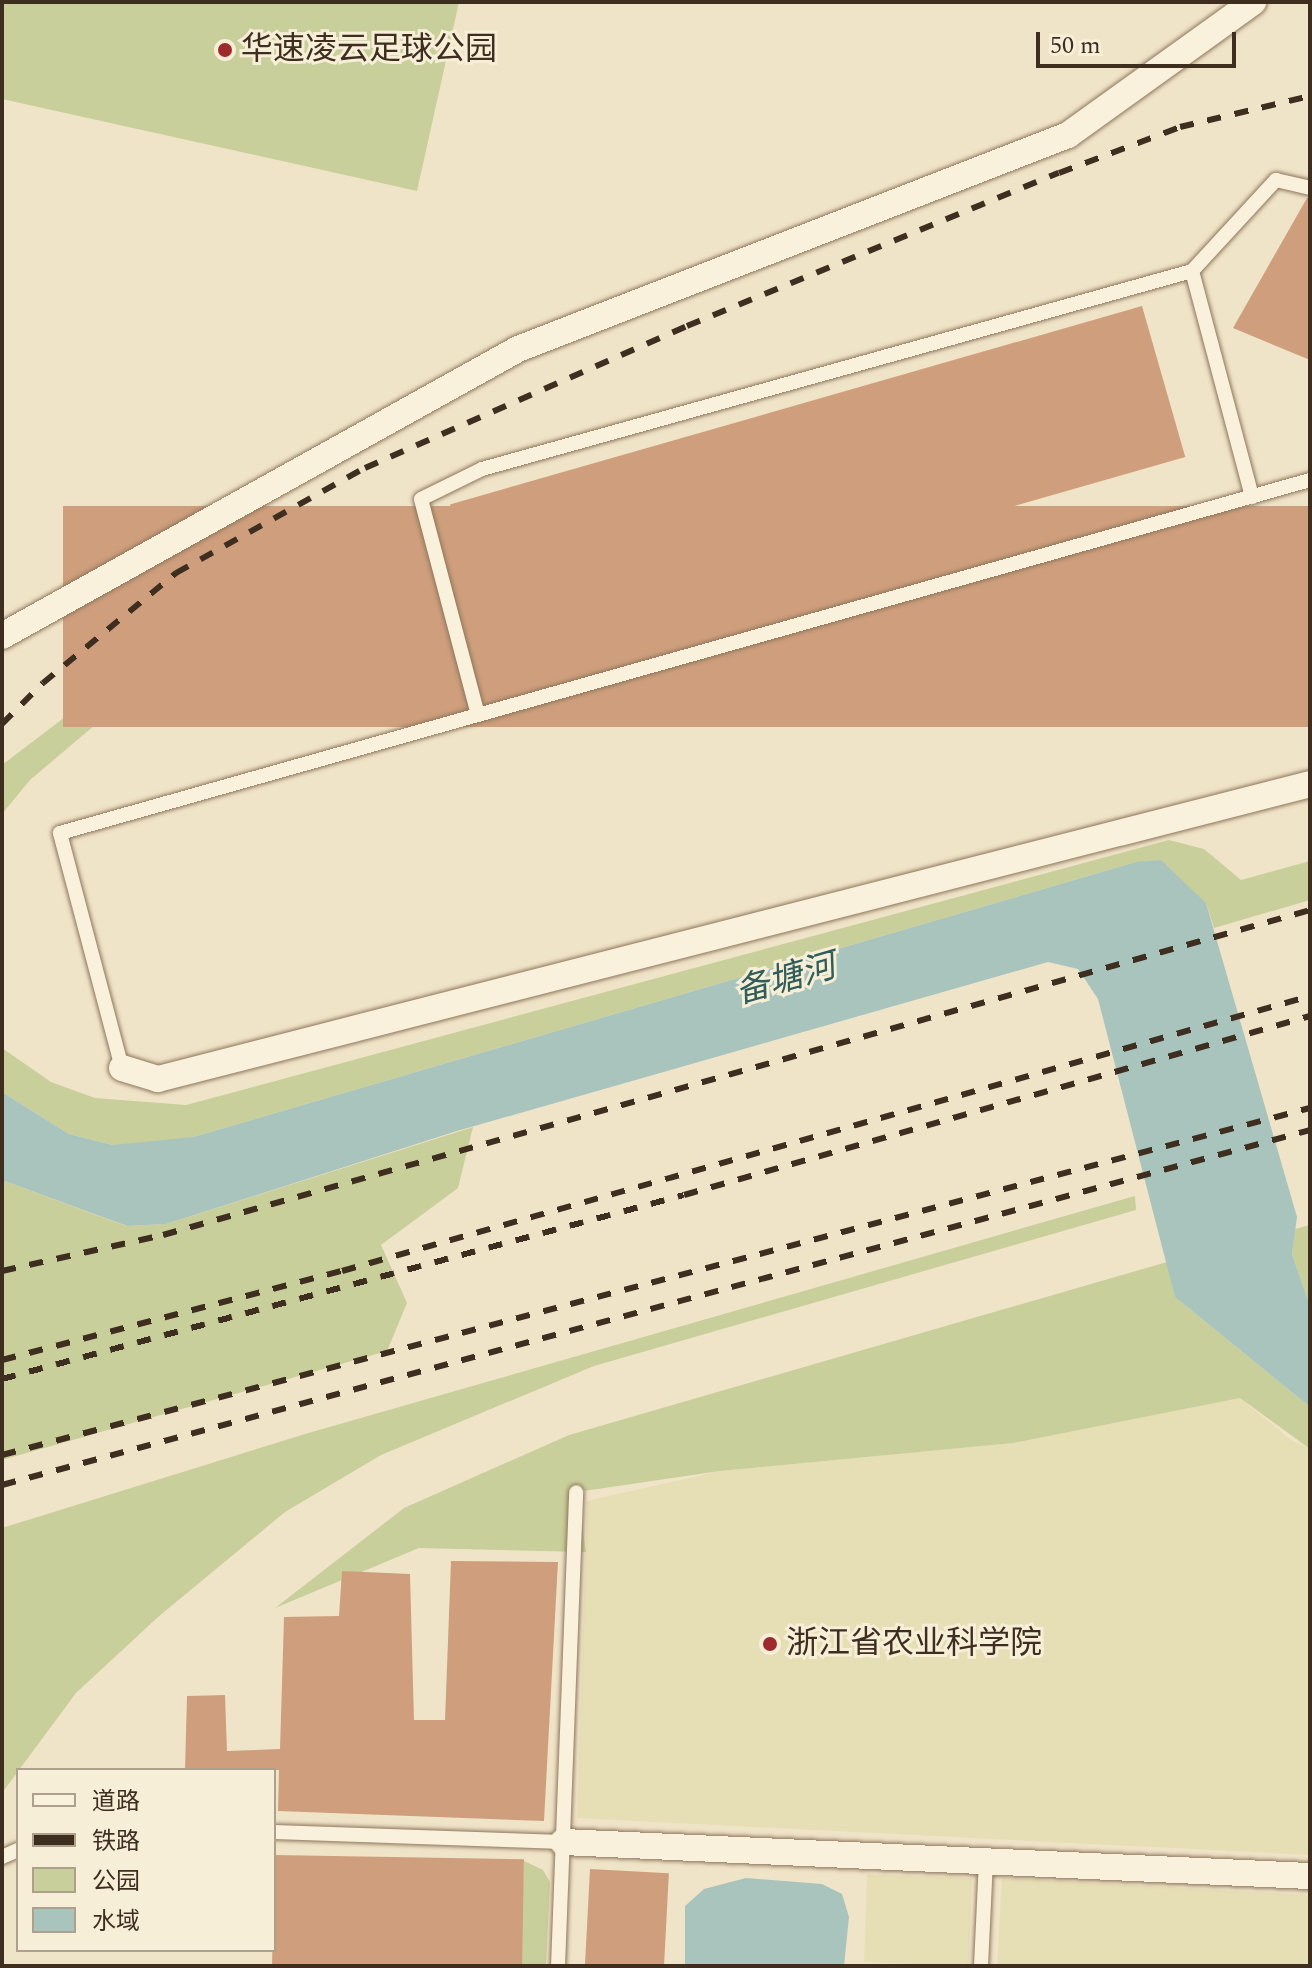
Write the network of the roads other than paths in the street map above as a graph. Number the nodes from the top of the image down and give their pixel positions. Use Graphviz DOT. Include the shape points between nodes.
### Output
graph roads {
  1 [pos="1253,2"];
  2 [pos="1310,188"];
  3 [pos="1192,271"];
  4 [pos="1310,480"];
  5 [pos="1252,497"];
  6 [pos="2,636"];
  7 [pos="478,715"];
  8 [pos="1310,784"];
  9 [pos="122,1068"];
  10 [pos="576,1492"];
  11 [pos="276,1832"];
  12 [pos="563,1842"];
  13 [pos="986,1860"];
  14 [pos="1310,1876"];
  15 [pos="558,1966"];
  16 [pos="981,1966"];
  1 -- 6 [label="street" via="1068,135 518,349"];
  2 -- 3 [label="lane" via="1276,180"];
  3 -- 5 [label="lane"];
  3 -- 7 [label="lane" via="482,469 421,499"];
  4 -- 5 [label="lane"];
  5 -- 7 [label="lane"];
  7 -- 9 [label="lane" via="60,833"];
  8 -- 9 [label="street" via="158,1079"];
  10 -- 12 [label="lane"];
  11 -- 12 [label="lane"];
  12 -- 13 [label="street"];
  12 -- 15 [label="lane"];
  13 -- 14 [label="street"];
  13 -- 16 [label="lane"];
}
